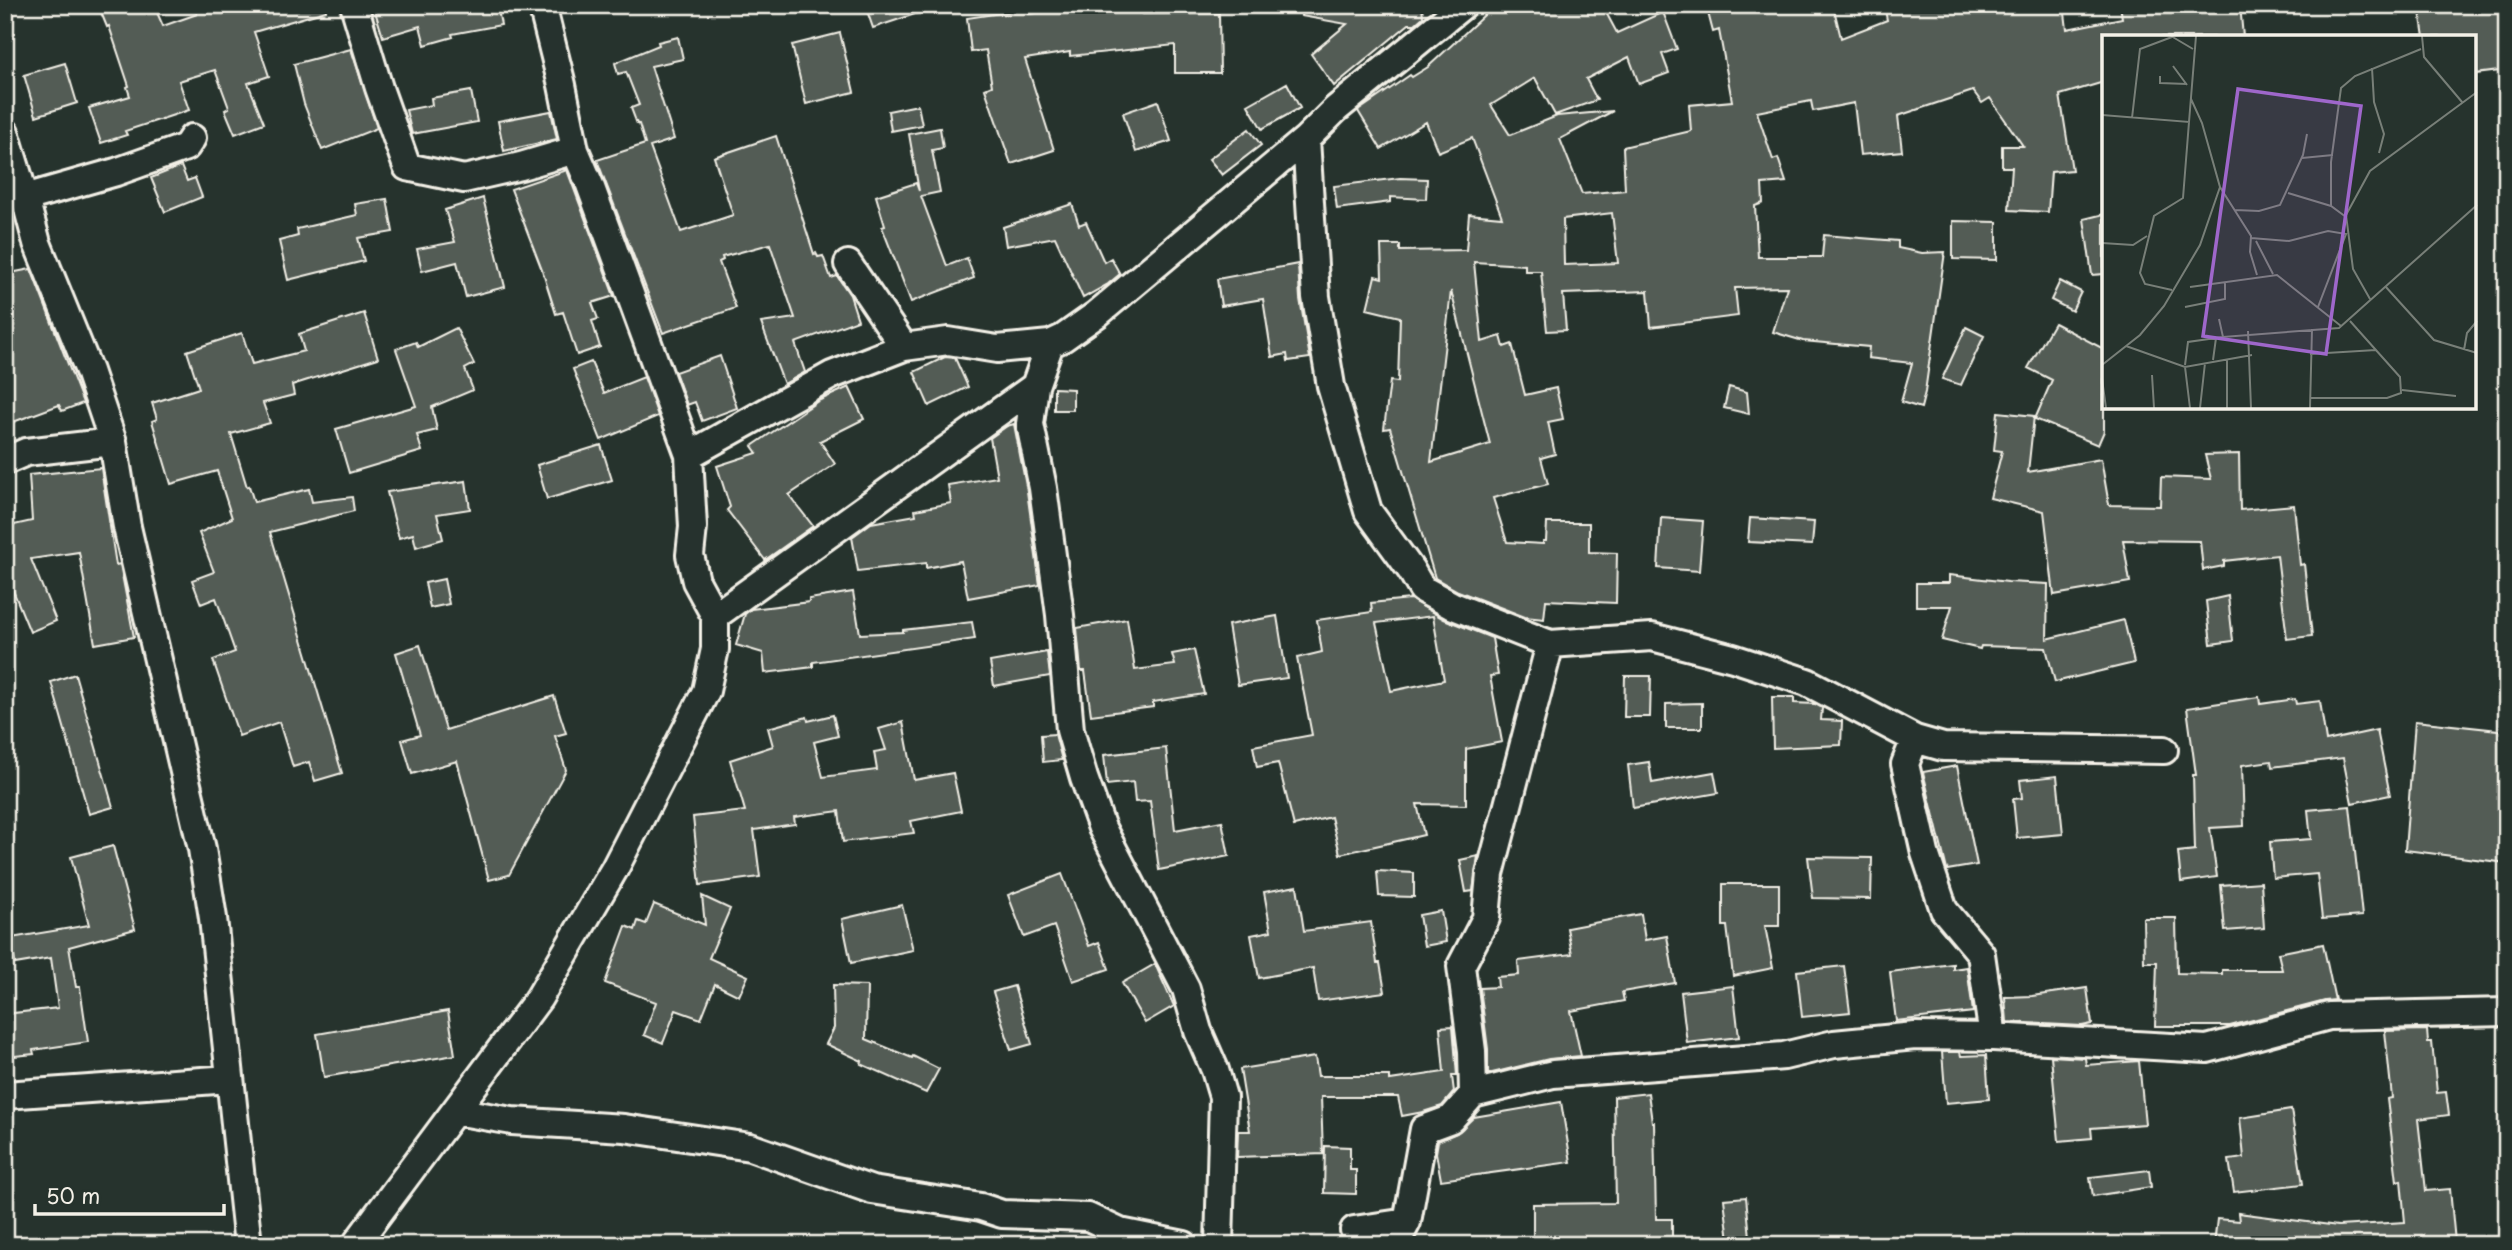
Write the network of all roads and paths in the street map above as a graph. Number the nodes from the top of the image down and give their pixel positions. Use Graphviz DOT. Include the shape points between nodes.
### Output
graph roads {
  1 [pos="354,5"];
  2 [pos="542,5"];
  3 [pos="1463,5"];
  4 [pos="6,136"];
  5 [pos="192,138"];
  6 [pos="1306,139"];
  7 [pos="575,150"];
  8 [pos="25,198"];
  9 [pos="848,264"];
  10 [pos="1049,344"];
  11 [pos="904,348"];
  12 [pos="1035,386"];
  13 [pos="113,442"];
  14 [pos="689,455"];
  15 [pos="5,461"];
  16 [pos="715,616"];
  17 [pos="1550,644"];
  18 [pos="1915,738"];
  19 [pos="2164,750"];
  20 [pos="2507,1012"];
  21 [pos="1993,1037"];
  22 [pos="230,1079"];
  23 [pos="1473,1094"];
  24 [pos="5,1095"];
  25 [pos="455,1111"];
  26 [pos="1354,1230"];
  27 [pos="1401,1233"];
  28 [pos="248,1245"];
  29 [pos="355,1245"];
  30 [pos="1184,1245"];
  31 [pos="1219,1245"];
  1 -- 7 [label="street" via="407,167 464,179"];
  2 -- 7 [label="street"];
  3 -- 6 [label="street"];
  4 -- 8 [label="street"];
  5 -- 8 [label="street" via="186,147"];
  6 -- 10 [label="street" via="1097,314"];
  6 -- 17 [label="street" via="1316,297 1331,386 1368,511 1422,589 1451,606"];
  7 -- 14 [label="street"];
  8 -- 13 [label="street" via="37,243"];
  9 -- 11 [label="street"];
  10 -- 11 [label="street" via="997,349 948,341"];
  10 -- 12 [label="street"];
  11 -- 14 [label="street" via="832,375"];
  12 -- 16 [label="street"];
  12 -- 31 [label="street" via="1030,424 1060,615 1070,730 1102,828 1186,989 1223,1097"];
  13 -- 15 [label="street" via="26,452"];
  13 -- 22 [label="street" via="127,527 202,849 214,918"];
  14 -- 16 [label="street" via="690,555 696,581"];
  16 -- 25 [label="street" via="715,649 706,691 615,869 539,998"];
  17 -- 18 [label="street" via="1652,637 1692,647 1807,682"];
  17 -- 23 [label="street" via="1490,874 1486,918 1461,966"];
  18 -- 19 [label="street" via="1965,749"];
  18 -- 21 [label="street" via="1905,764 1924,853 1944,910 1981,954"];
  20 -- 21 [label="street" via="2329,1016 2207,1049"];
  21 -- 23 [label="street" via="1915,1036 1834,1044 1784,1055 1553,1074"];
  22 -- 24 [label="street"];
  22 -- 28 [label="street"];
  23 -- 27 [label="street" via="1451,1119 1424,1129"];
  25 -- 29 [label="street"];
  25 -- 30 [label="street" via="512,1121 624,1128 750,1147 872,1190 1002,1214 1088,1217 1119,1232"];
  26 -- 27 [label="street"];
}
